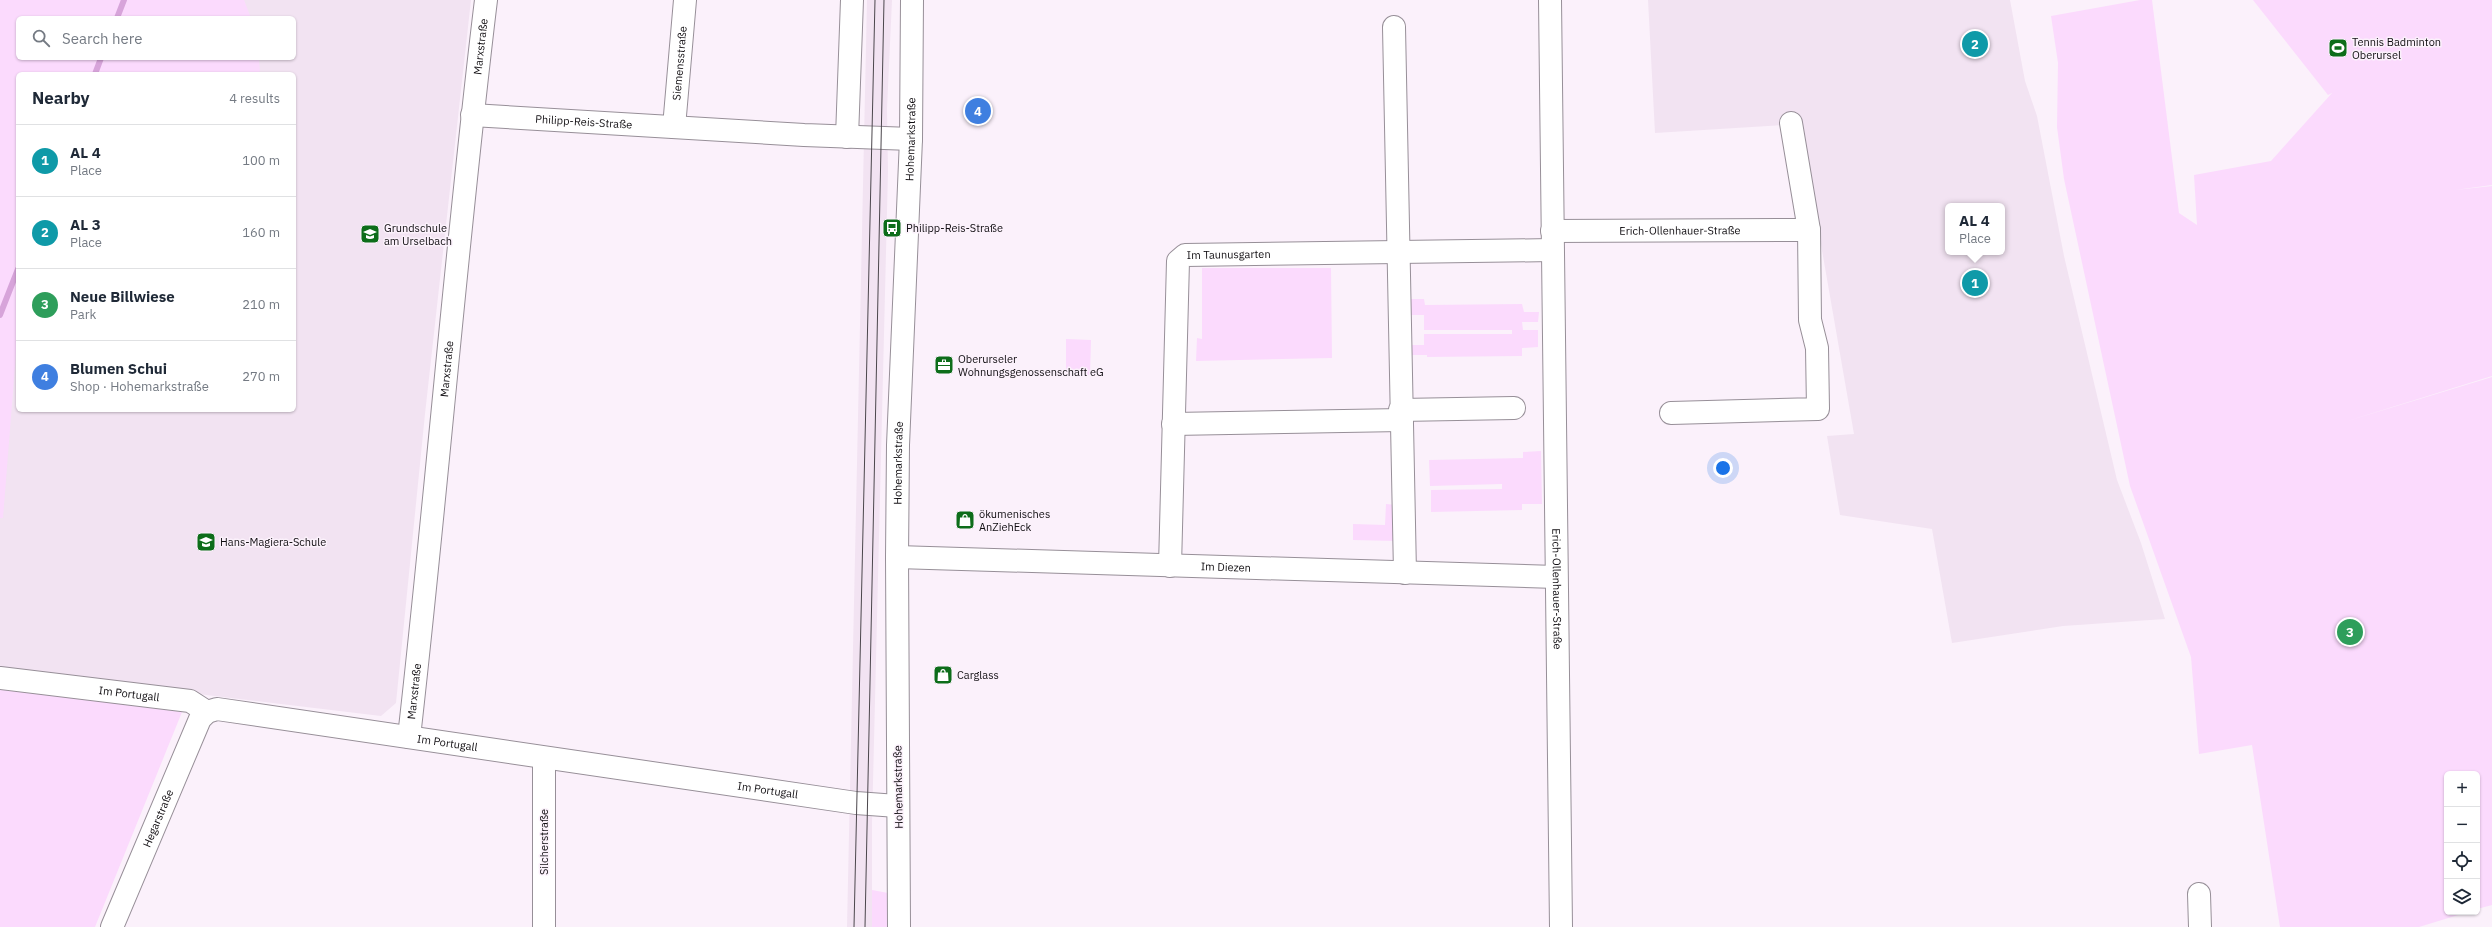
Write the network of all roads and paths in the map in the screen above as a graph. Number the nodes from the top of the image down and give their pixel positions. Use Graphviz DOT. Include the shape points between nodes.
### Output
graph roads {
  1 [pos="486,0"];
  2 [pos="685,0"];
  3 [pos="852,0"];
  4 [pos="912,0"];
  5 [pos="1550,0"];
  6 [pos="1394,27"];
  7 [pos="472,115"];
  8 [pos="1792,123"];
  9 [pos="674,127"];
  10 [pos="848,137"];
  11 [pos="911,139"];
  12 [pos="1809,230"];
  13 [pos="1552,241"];
  14 [pos="1398,251"];
  15 [pos="1514,408"];
  16 [pos="1671,413"];
  17 [pos="1401,415"];
  18 [pos="1173,424"];
  19 [pos="897,557"];
  20 [pos="1170,566"];
  21 [pos="1405,573"];
  22 [pos="1556,577"];
  23 [pos="0,678"];
  24 [pos="207,712"];
  25 [pos="409,737"];
  26 [pos="544,758"];
  27 [pos="897,806"];
  28 [pos="2199,894"];
  29 [pos="112,927"];
  30 [pos="544,927"];
  31 [pos="899,927"];
  32 [pos="1561,927"];
  33 [pos="2200,927"];
  1 -- 7 [label="street, Marxstraße"];
  2 -- 9 [label="street, Siemensstraße"];
  3 -- 10 [label="street"];
  4 -- 11 [label="street, Hohemarkstraße"];
  5 -- 13 [label="street, Erich-Ollenhauer-Straße"];
  6 -- 14 [label="street"];
  7 -- 9 [label="street, Philipp-Reis-Straße"];
  7 -- 25 [label="street, Marxstraße" via="432,532"];
  8 -- 12 [label="street"];
  9 -- 10 [label="street, Philipp-Reis-Straße"];
  10 -- 11 [label="street, Philipp-Reis-Straße"];
  11 -- 19 [label="street, Hohemarkstraße" via="898,445"];
  12 -- 13 [label="street, Erich-Ollenhauer-Straße"];
  12 -- 16 [label="street" via="1810,320 1817,348 1818,409"];
  13 -- 14 [label="street, Erich-Ollenhauer-Straße"];
  13 -- 22 [label="street, Erich-Ollenhauer-Straße"];
  14 -- 17 [label="street"];
  14 -- 18 [label="street, Im Taunusgarten" via="1185,255 1178,261"];
  15 -- 17 [label="street"];
  17 -- 18 [label="street"];
  17 -- 21 [label="street"];
  18 -- 20 [label="street, Im Taunusgarten"];
  19 -- 20 [label="street, Im Diezen"];
  19 -- 27 [label="street, Hohemarkstraße"];
  20 -- 21 [label="street, Im Diezen"];
  21 -- 22 [label="street, Im Diezen"];
  22 -- 32 [label="street, Erich-Ollenhauer-Straße"];
  23 -- 24 [label="street, Im Portugall" via="190,701"];
  24 -- 25 [label="street, Im Portugall" via="217,709"];
  24 -- 29 [label="street, Hegarstraße" via="200,719"];
  25 -- 26 [label="street, Im Portugall"];
  26 -- 27 [label="street, Im Portugall" via="856,803"];
  26 -- 30 [label="street, Silcherstraße"];
  27 -- 31 [label="street, Hohemarkstraße"];
  28 -- 33 [label="street"];
}
